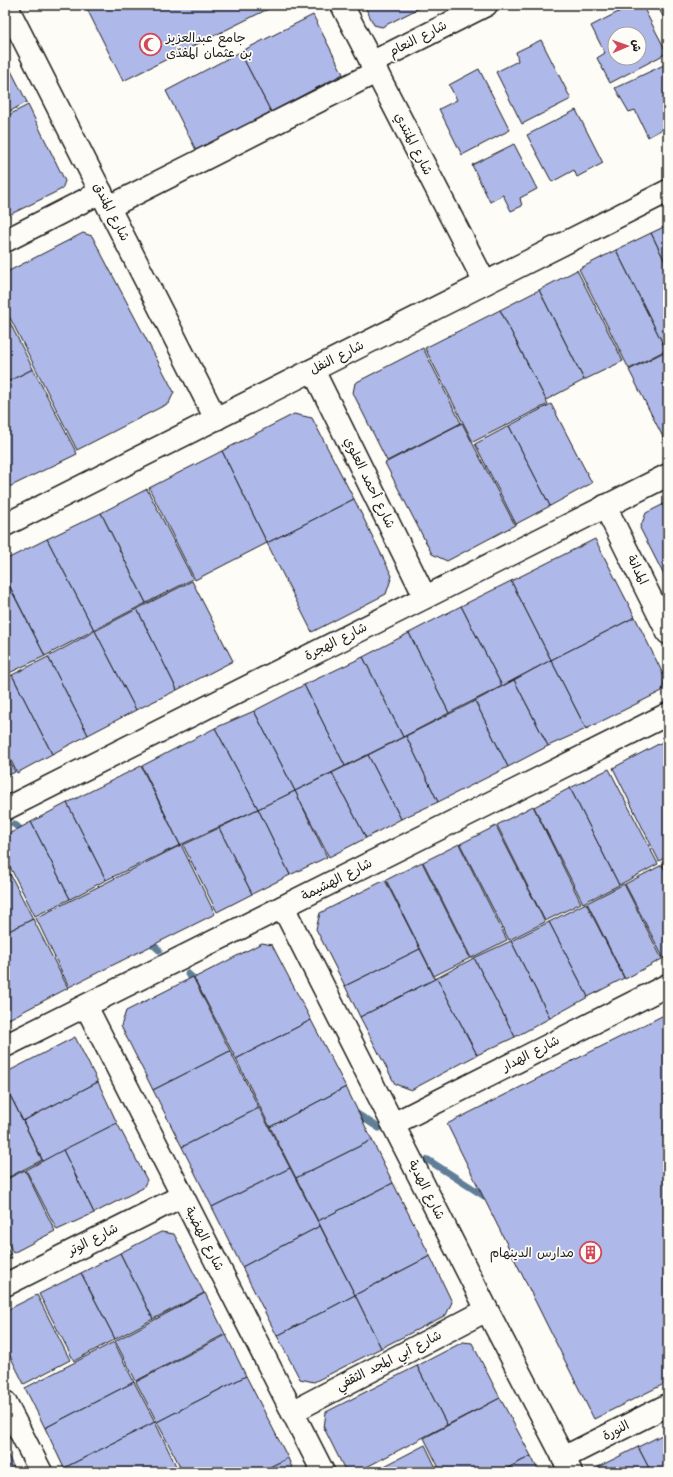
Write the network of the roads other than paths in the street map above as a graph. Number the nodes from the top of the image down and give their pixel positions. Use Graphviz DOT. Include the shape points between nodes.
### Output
graph roads {
  1 [pos="6,5"];
  2 [pos="342,5"];
  3 [pos="486,5"];
  4 [pos="374,67"];
  5 [pos="668,191"];
  6 [pos="105,200"];
  7 [pos="5,241"];
  8 [pos="485,283"];
  9 [pos="313,370"];
  10 [pos="216,419"];
  11 [pos="668,475"];
  12 [pos="605,506"];
  13 [pos="5,525"];
  14 [pos="425,597"];
  15 [pos="668,634"];
  16 [pos="668,714"];
  17 [pos="5,808"];
  18 [pos="284,907"];
  19 [pos="668,985"];
  20 [pos="86,1006"];
  21 [pos="5,1046"];
  22 [pos="393,1124"];
  23 [pos="182,1196"];
  24 [pos="5,1285"];
  25 [pos="487,1310"];
  26 [pos="5,1402"];
  27 [pos="668,1405"];
  28 [pos="292,1412"];
  29 [pos="567,1465"];
  30 [pos="41,1472"];
  31 [pos="323,1472"];
  1 -- 6 [label="street, شارع المندق"];
  2 -- 4 [label="street, شارع المنتدي"];
  3 -- 4 [label="street, شارع النعام"];
  4 -- 6 [label="street, شارع النعام"];
  4 -- 8 [label="street, شارع المنتدي"];
  5 -- 8 [label="street, شارع النفل"];
  6 -- 7 [label="street, شارع النعام"];
  6 -- 10 [label="street, شارع المندق"];
  8 -- 9 [label="street, شارع النفل"];
  9 -- 10 [label="street, شارع النفل"];
  9 -- 14 [label="street, شارع أحمد العلوي"];
  10 -- 13 [label="street, شارع النفل"];
  11 -- 12 [label="street, شارع الهجرة"];
  12 -- 14 [label="street, شارع الهجرة"];
  12 -- 15 [label="street, المدانة"];
  14 -- 17 [label="street, شارع الهجرة"];
  16 -- 18 [label="street, شارع الهشيمة"];
  18 -- 20 [label="street, شارع الهشيمة"];
  18 -- 22 [label="street, شارع الهدية"];
  19 -- 22 [label="street, شارع الهدار"];
  20 -- 21 [label="street, شارع الهشيمة"];
  20 -- 23 [label="street, شارع الهضبة"];
  22 -- 25 [label="street, شارع الهدية"];
  23 -- 24 [label="street, شارع الوتر"];
  23 -- 28 [label="street, شارع الهضبة"];
  25 -- 28 [label="street, شارع أبي المجد الثقفي"];
  25 -- 29 [label="street, شارع الهدية"];
  26 -- 30 [label="street"];
  27 -- 29 [label="street, النورة"];
  28 -- 31 [label="street, شارع الهضبة"];
}
